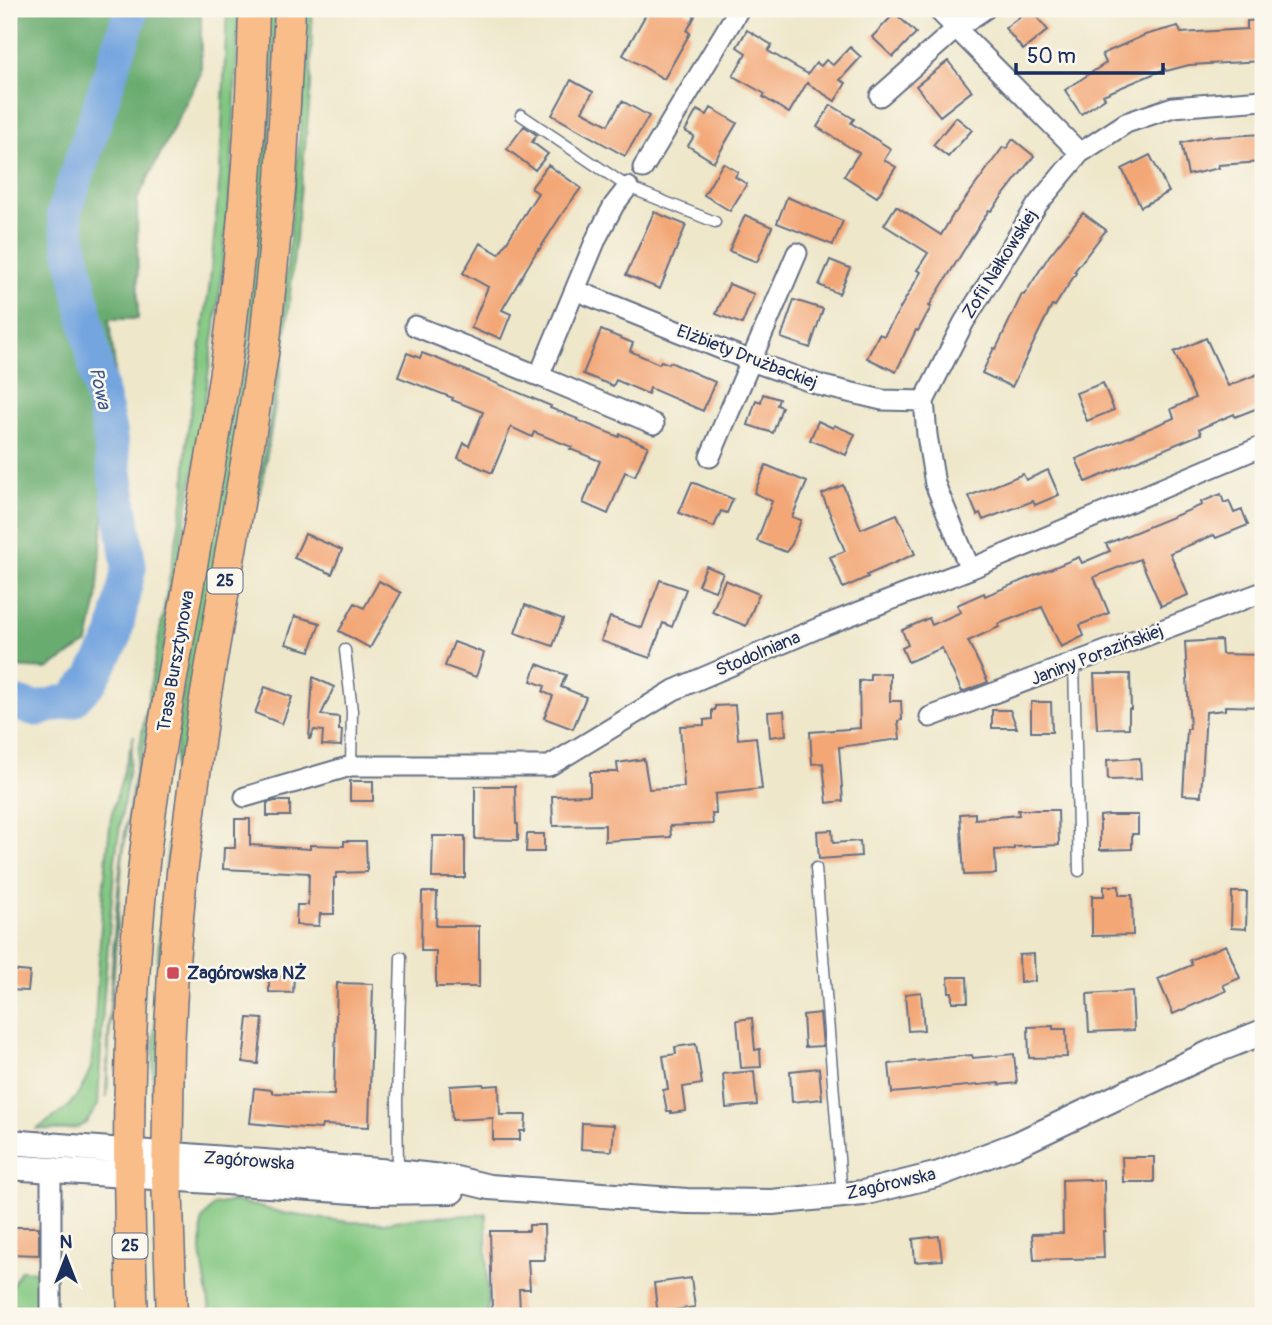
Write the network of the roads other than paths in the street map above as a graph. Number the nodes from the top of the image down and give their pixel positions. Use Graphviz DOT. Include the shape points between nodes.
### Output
graph roads {
  1 [pos="254,9"];
  2 [pos="290,9"];
  3 [pos="739,9"];
  4 [pos="937,9"];
  5 [pos="985,9"];
  6 [pos="957,28"];
  7 [pos="880,96"];
  8 [pos="1263,100"];
  9 [pos="522,115"];
  10 [pos="1080,153"];
  11 [pos="643,168"];
  12 [pos="628,187"];
  13 [pos="715,222"];
  14 [pos="797,253"];
  15 [pos="576,290"];
  16 [pos="415,326"];
  17 [pos="751,361"];
  18 [pos="539,376"];
  19 [pos="924,401"];
  20 [pos="654,424"];
  21 [pos="1263,446"];
  22 [pos="710,457"];
  23 [pos="970,569"];
  24 [pos="1263,592"];
  25 [pos="345,650"];
  26 [pos="1074,663"];
  27 [pos="930,717"];
  28 [pos="351,766"];
  29 [pos="245,797"];
  30 [pos="816,868"];
  31 [pos="1079,871"];
  32 [pos="401,957"];
  33 [pos="1263,1032"];
  34 [pos="9,1142"];
  35 [pos="129,1164"];
  36 [pos="167,1166"];
  37 [pos="9,1167"];
  38 [pos="51,1170"];
  39 [pos="398,1182"];
  40 [pos="842,1196"];
  41 [pos="51,1316"];
  42 [pos="133,1316"];
  43 [pos="172,1316"];
  1 -- 35 [label="main road, Trasa Bursztynowa / 25" via="252,90 233,314 145,857 134,998"];
  2 -- 36 [label="main road, Trasa Bursztynowa / 25" via="281,179 265,341 204,705 182,873 170,1035"];
  3 -- 11 [label="street"];
  4 -- 6 [label="street"];
  5 -- 6 [label="street"];
  6 -- 7 [label="street"];
  6 -- 10 [label="street"];
  8 -- 10 [label="street, Zofii Nałkowskiej" via="1173,107 1126,123"];
  9 -- 12 [label="lane"];
  10 -- 19 [label="street, Zofii Nałkowskiej" via="1017,235 964,321"];
  12 -- 13 [label="lane"];
  12 -- 15 [label="street" via="597,237"];
  14 -- 17 [label="street"];
  15 -- 17 [label="street, Elżbiety Drużbackiej"];
  15 -- 18 [label="street"];
  16 -- 18 [label="street"];
  17 -- 19 [label="street, Elżbiety Drużbackiej" via="882,400"];
  17 -- 22 [label="street"];
  18 -- 20 [label="street"];
  19 -- 23 [label="street" via="935,484"];
  21 -- 23 [label="street, Stodolniana"];
  23 -- 28 [label="street, Stodolniana" via="674,690 549,766"];
  24 -- 26 [label="street, Janiny Porazińskiej"];
  25 -- 28 [label="lane" via="352,711"];
  26 -- 27 [label="street, Janiny Porazińskiej"];
  26 -- 31 [label="lane"];
  28 -- 29 [label="street, Stodolniana"];
  30 -- 40 [label="lane"];
  32 -- 39 [label="lane"];
  33 -- 40 [label="street, Zagórowska" via="970,1163"];
  34 -- 35 [label="street, Zagórowska"];
  35 -- 36 [label="street, Zagórowska"];
  35 -- 38 [label="street, Zagórowska"];
  35 -- 42 [label="main road, Trasa Bursztynowa / 25"];
  36 -- 39 [label="street, Zagórowska" via="356,1192"];
  36 -- 43 [label="main road, Trasa Bursztynowa / 25"];
  37 -- 38 [label="street, Zagórowska"];
  38 -- 41 [label="street"];
  39 -- 40 [label="street, Zagórowska" via="452,1178 489,1187 740,1203"];
}
